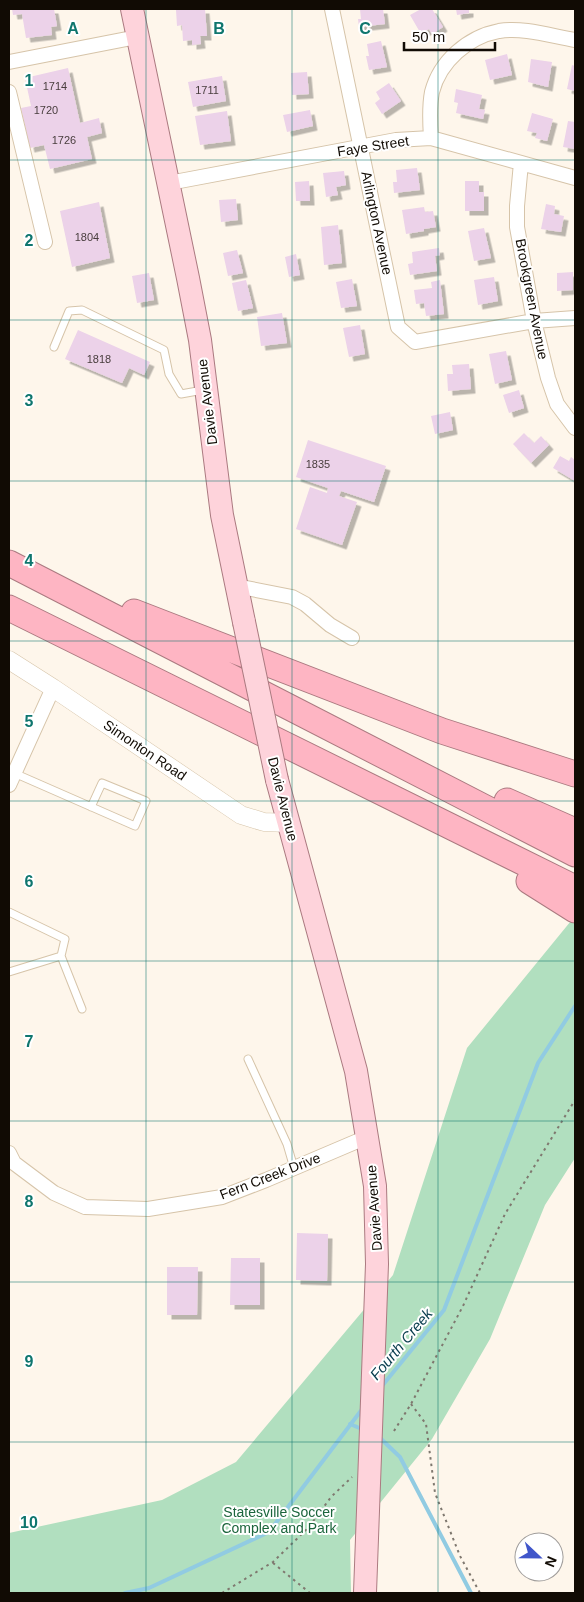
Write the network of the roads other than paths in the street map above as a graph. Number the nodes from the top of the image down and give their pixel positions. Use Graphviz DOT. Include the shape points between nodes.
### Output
graph roads {
  1 [pos="132,9"];
  2 [pos="332,9"];
  3 [pos="137,37"];
  4 [pos="575,40"];
  5 [pos="9,62"];
  6 [pos="9,92"];
  7 [pos="431,138"];
  8 [pos="361,147"];
  9 [pos="521,163"];
  10 [pos="575,178"];
  11 [pos="169,183"];
  12 [pos="45,242"];
  13 [pos="575,318"];
  14 [pos="534,321"];
  15 [pos="54,347"];
  16 [pos="206,389"];
  17 [pos="575,428"];
  18 [pos="11,565"];
  19 [pos="236,586"];
  20 [pos="9,608"];
  21 [pos="352,638"];
  22 [pos="9,660"];
  23 [pos="53,688"];
  24 [pos="288,706"];
  25 [pos="575,774"];
  26 [pos="12,779"];
  27 [pos="91,807"];
  28 [pos="288,824"];
  29 [pos="575,831"];
  30 [pos="575,854"];
  31 [pos="574,902"];
  32 [pos="9,912"];
  33 [pos="61,956"];
  34 [pos="9,972"];
  35 [pos="82,1009"];
  36 [pos="248,1059"];
  37 [pos="367,1137"];
  38 [pos="9,1153"];
  39 [pos="294,1168"];
  40 [pos="365,1593"];
  1 -- 3 [label="main road, Davie Avenue"];
  2 -- 8 [label="street, Arlington Avenue"];
  3 -- 5 [label="street"];
  3 -- 11 [label="main road, Davie Avenue"];
  4 -- 7 [label="street" via="500,31 474,40 452,56 436,79 430,107"];
  6 -- 12 [label="street"];
  7 -- 8 [label="street, Faye Street"];
  7 -- 9 [label="street, Faye Street"];
  8 -- 11 [label="street, Faye Street"];
  8 -- 14 [label="street, Arlington Avenue" via="398,327 415,342"];
  9 -- 10 [label="street, Faye Street"];
  9 -- 14 [label="street, Brookgreen Avenue" via="518,227"];
  11 -- 16 [label="main road, Davie Avenue" via="200,340"];
  13 -- 14 [label="street"];
  14 -- 17 [label="street, Brookgreen Avenue" via="556,404"];
  15 -- 16 [label="lane" via="69,311 82,310 164,350 169,374 182,394"];
  16 -- 19 [label="main road, Davie Avenue" via="222,515"];
  18 -- 24 [label="highway"];
  18 -- 25 [label="highway" via="442,731"];
  19 -- 21 [label="street" via="292,596"];
  19 -- 28 [label="main road, Davie Avenue, bridge"];
  20 -- 31 [label="highway" via="403,803"];
  22 -- 23 [label="street, Simonton Road"];
  23 -- 26 [label="street"];
  23 -- 28 [label="street, Simonton Road" via="241,815 264,822"];
  24 -- 29 [label="highway"];
  24 -- 30 [label="highway"];
  26 -- 27 [label="lane"];
  27 -- 27 [label="lane" via="135,826 146,801 102,783"];
  28 -- 37 [label="main road, Davie Avenue" via="356,1071"];
  32 -- 33 [label="lane" via="65,939"];
  33 -- 34 [label="lane"];
  33 -- 35 [label="lane"];
  36 -- 39 [label="lane" via="287,1144"];
  37 -- 39 [label="street, Fern Creek Drive"];
  37 -- 40 [label="main road, Davie Avenue" via="375,1186 377,1264 373,1359 360,1483"];
  38 -- 39 [label="street, Fern Creek Drive" via="14,1163 47,1189 86,1207 148,1209 222,1197"];
}
